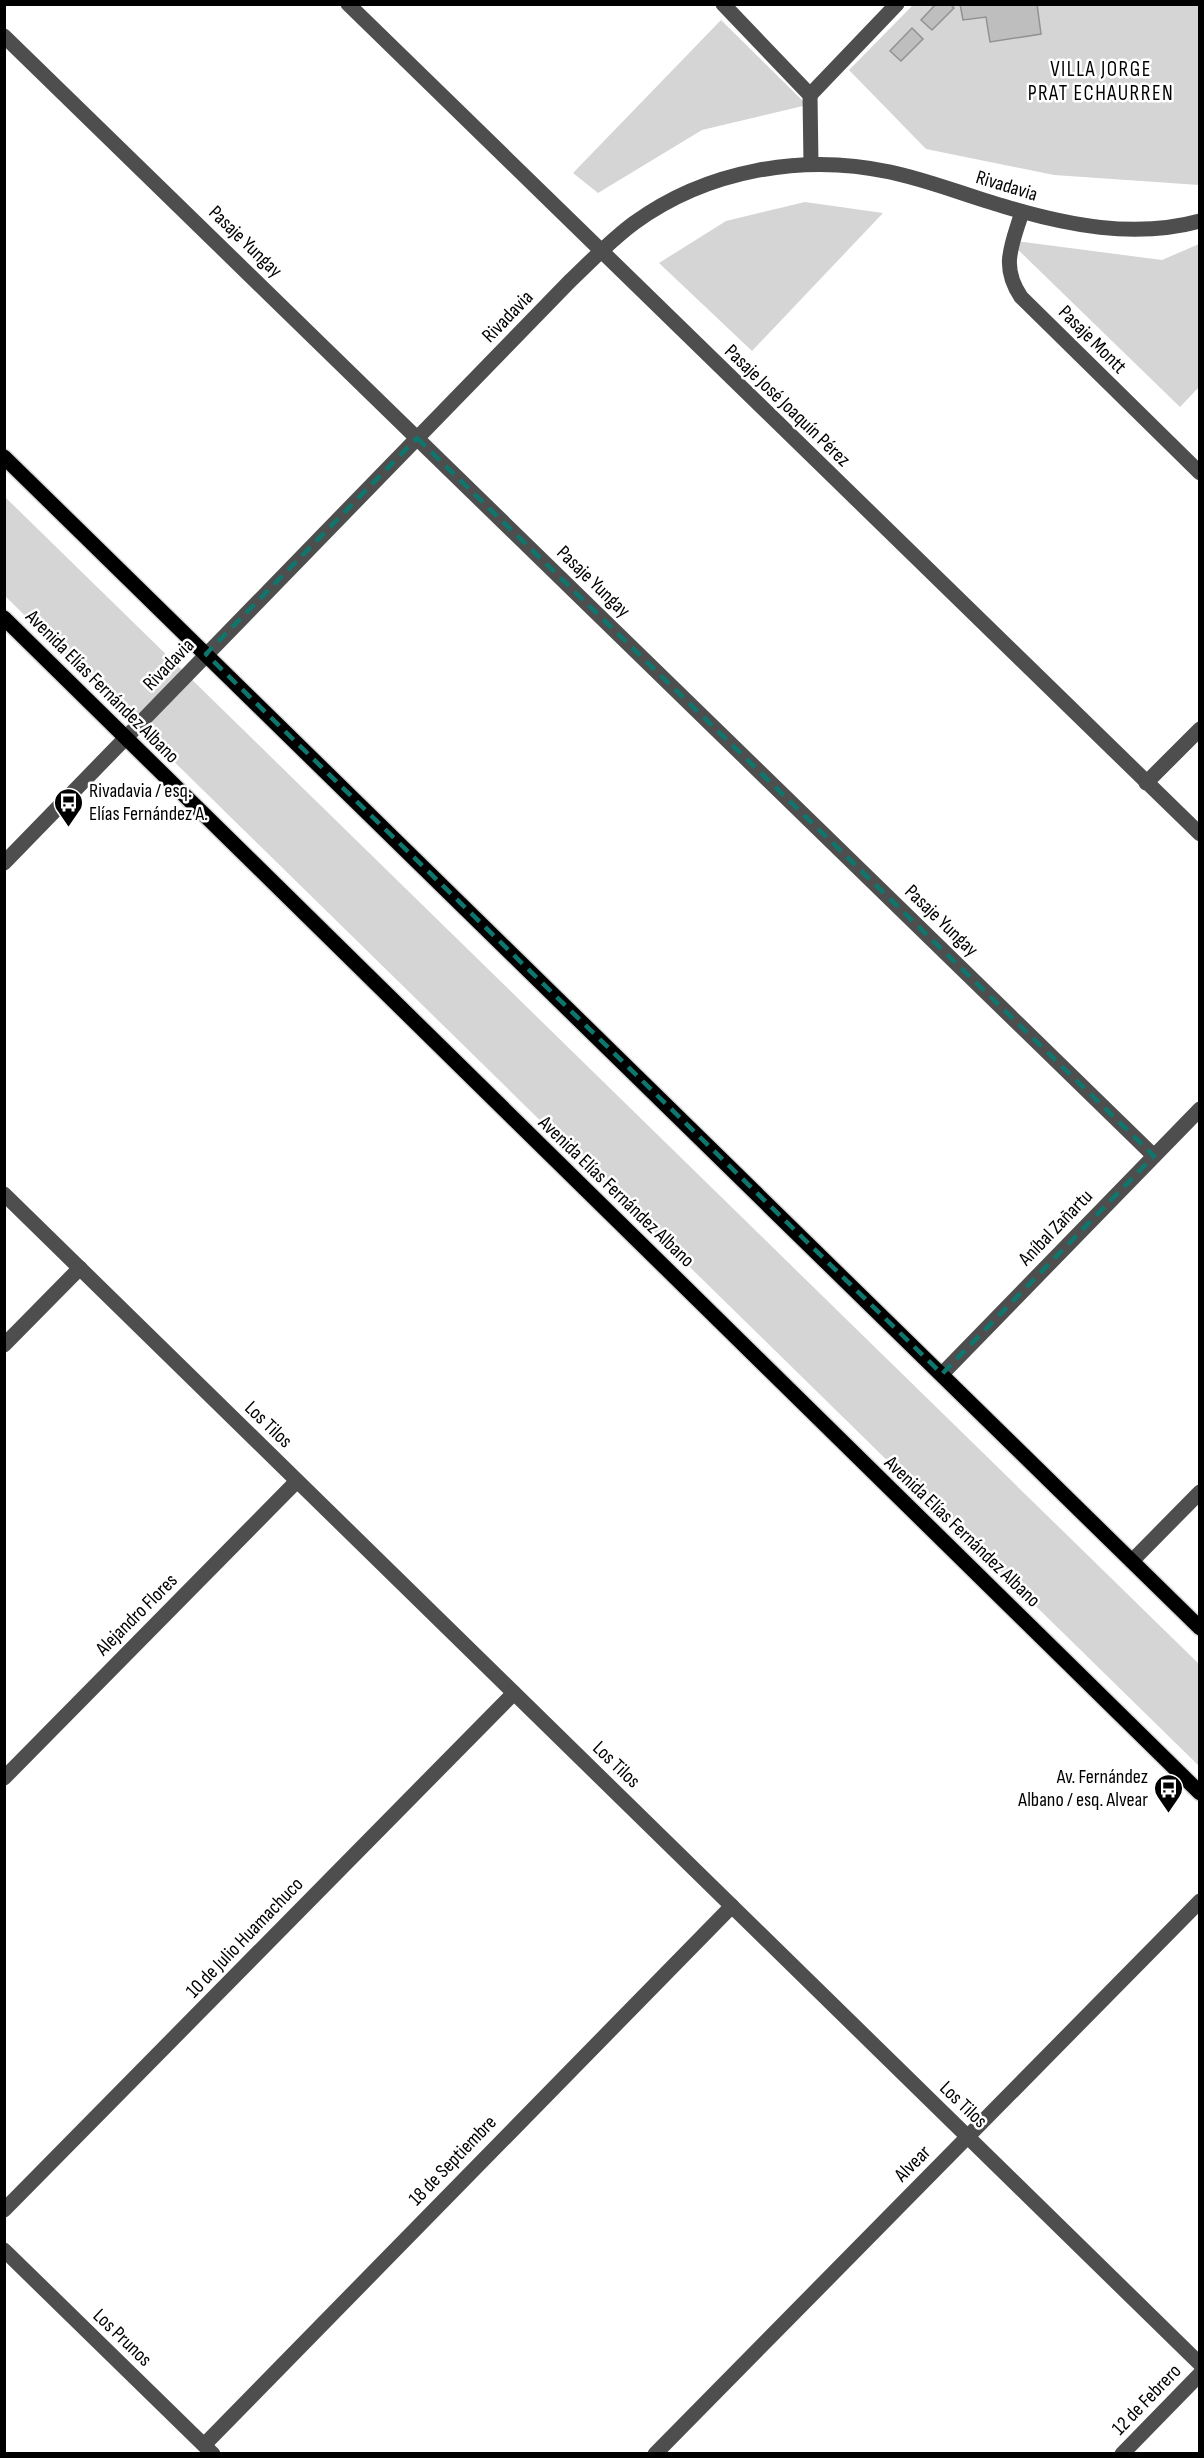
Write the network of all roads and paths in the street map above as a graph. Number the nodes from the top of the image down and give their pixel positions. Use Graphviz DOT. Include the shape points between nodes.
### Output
graph roads {
  1 [pos="348,4"];
  2 [pos="723,4"];
  3 [pos="897,4"];
  4 [pos="4,36"];
  5 [pos="810,95"];
  6 [pos="811,164"];
  7 [pos="1022,212"];
  8 [pos="1200,221"];
  9 [pos="601,252"];
  10 [pos="417,438"];
  11 [pos="4,457"];
  12 [pos="1200,473"];
  13 [pos="4,618"];
  14 [pos="206,654"];
  15 [pos="1200,729"];
  16 [pos="126,738"];
  17 [pos="1146,783"];
  18 [pos="1200,834"];
  19 [pos="4,863"];
  20 [pos="1200,1109"];
  21 [pos="1154,1156"];
  22 [pos="4,1194"];
  23 [pos="80,1268"];
  24 [pos="4,1345"];
  25 [pos="942,1374"];
  26 [pos="297,1480"];
  27 [pos="1200,1492"];
  28 [pos="1132,1561"];
  29 [pos="1200,1628"];
  30 [pos="514,1693"];
  31 [pos="4,1778"];
  32 [pos="1200,1793"];
  33 [pos="1200,1901"];
  34 [pos="732,1905"];
  35 [pos="968,2136"];
  36 [pos="4,2210"];
  37 [pos="4,2250"];
  38 [pos="1200,2364"];
  39 [pos="1200,2374"];
  40 [pos="208,2449"];
  41 [pos="655,2454"];
  42 [pos="1122,2454"];
  1 -- 9 [label="street, Pasaje José Joaquín Pérez"];
  2 -- 5 [label="street"];
  3 -- 5 [label="street"];
  4 -- 10 [label="street, Pasaje Yungay"];
  5 -- 6 [label="street"];
  6 -- 7 [label="street, Rivadavia" via="891,172"];
  6 -- 9 [label="street, Rivadavia" via="767,168 715,182 635,222"];
  7 -- 8 [label="street, Rivadavia" via="1114,229 1156,229"];
  7 -- 12 [label="street, Pasaje Montt" via="1008,260 1011,279 1021,297"];
  9 -- 10 [label="street, Rivadavia"];
  9 -- 17 [label="street, Pasaje José Joaquín Pérez"];
  10 -- 14 [label="street, Rivadavia"];
  10 -- 21 [label="street, Pasaje Yungay"];
  11 -- 14 [label="main road"];
  13 -- 16 [label="main road, Avenida Elías Fernández Albano"];
  14 -- 16 [label="street, Rivadavia"];
  14 -- 25 [label="main road"];
  15 -- 17 [label="street"];
  16 -- 19 [label="street, Rivadavia"];
  16 -- 32 [label="main road, Avenida Elías Fernández Albano"];
  17 -- 18 [label="street, Pasaje José Joaquín Pérez"];
  20 -- 21 [label="street, Aníbal Zañartu"];
  21 -- 25 [label="street, Aníbal Zañartu"];
  22 -- 23 [label="street, Los Tilos"];
  23 -- 24 [label="street"];
  23 -- 26 [label="street, Los Tilos"];
  25 -- 28 [label="main road"];
  26 -- 30 [label="street, Los Tilos"];
  26 -- 31 [label="street, Alejandro Flores"];
  27 -- 28 [label="street"];
  28 -- 29 [label="main road"];
  30 -- 34 [label="street, Los Tilos"];
  30 -- 36 [label="street, 10 de Julio Huamachuco"];
  33 -- 35 [label="street, Alvear"];
  34 -- 35 [label="street, Los Tilos"];
  34 -- 40 [label="street, 18 de Septiembre"];
  35 -- 38 [label="street, Los Tilos"];
  35 -- 41 [label="street, Alvear"];
  37 -- 40 [label="street, Los Prunos"];
  39 -- 42 [label="street, 12 de Febrero"];
}
